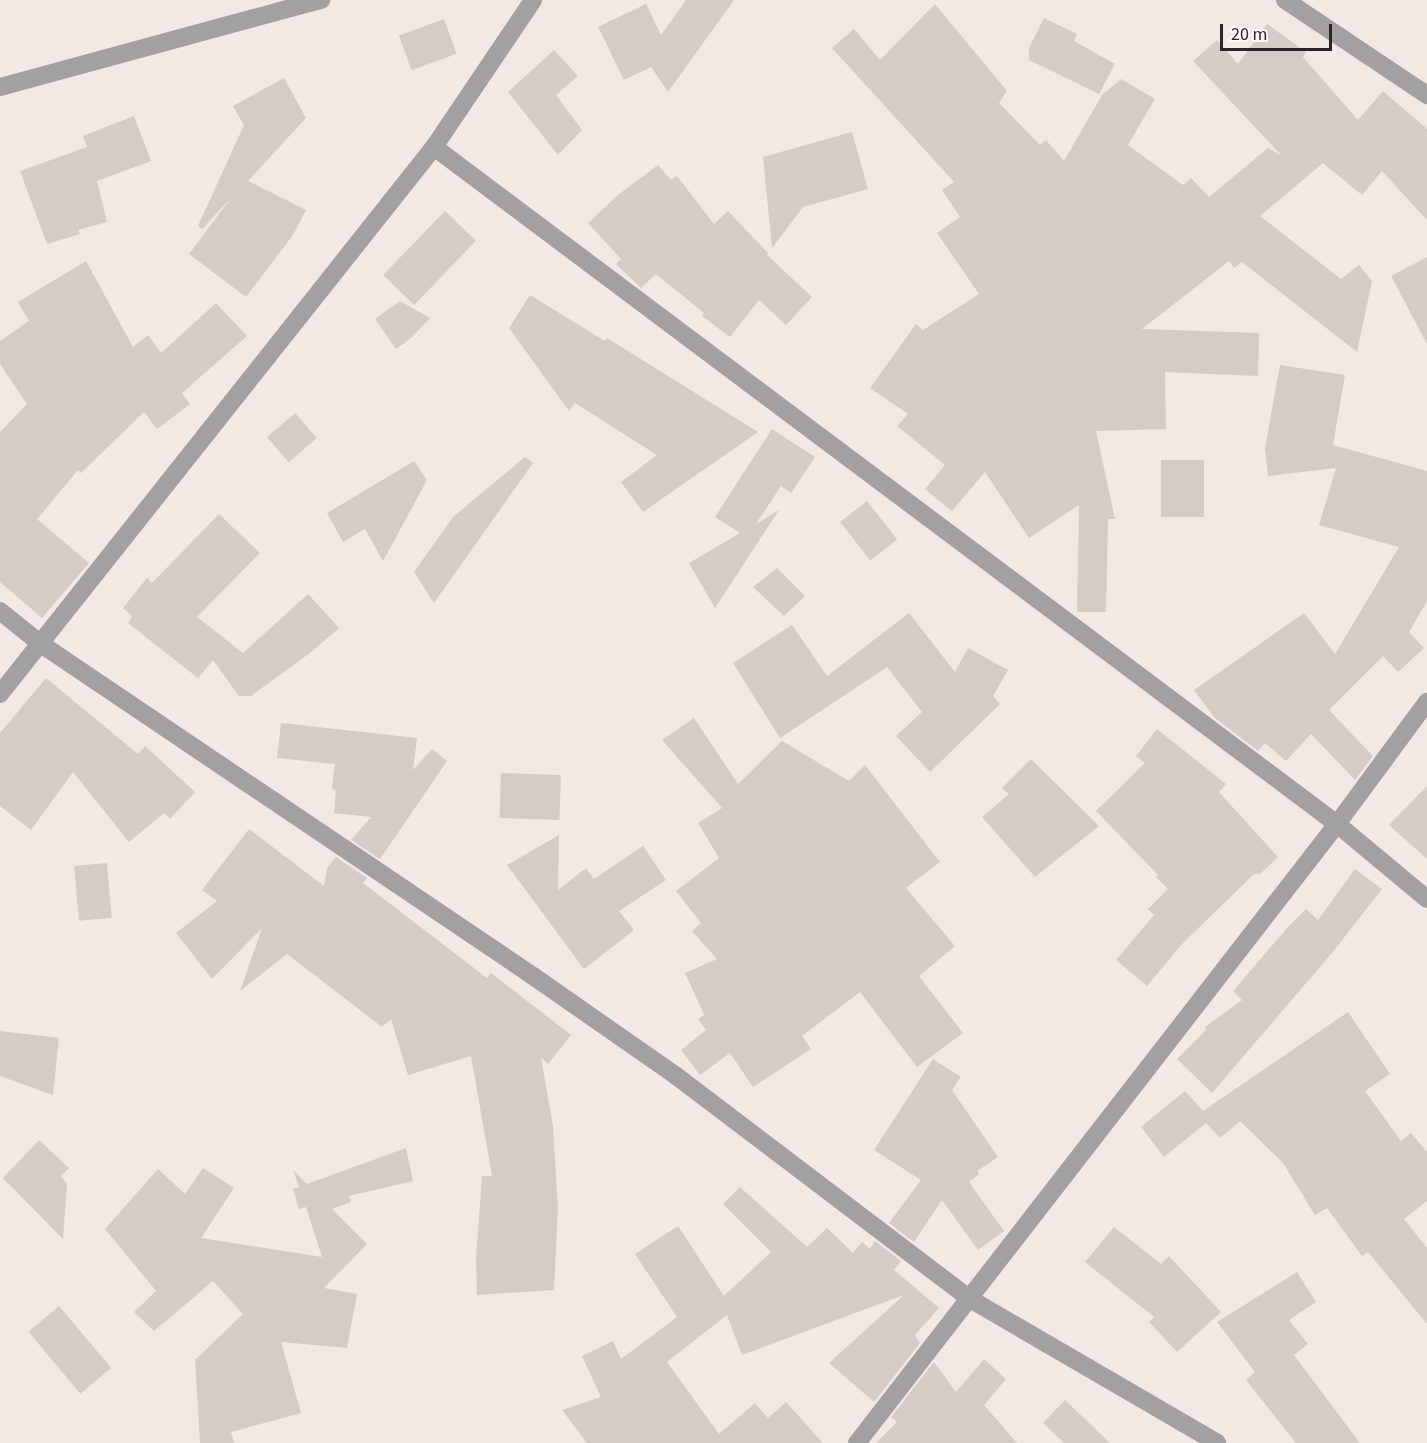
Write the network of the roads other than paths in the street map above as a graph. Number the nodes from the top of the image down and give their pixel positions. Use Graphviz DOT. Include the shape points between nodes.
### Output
graph roads {
  1 [pos="321,0"];
  2 [pos="533,0"];
  3 [pos="1285,0"];
  4 [pos="0,87"];
  5 [pos="1427,95"];
  6 [pos="434,147"];
  7 [pos="0,611"];
  8 [pos="41,644"];
  9 [pos="0,694"];
  10 [pos="1427,702"];
  11 [pos="1337,824"];
  12 [pos="1427,899"];
  13 [pos="970,1299"];
  14 [pos="857,1443"];
  15 [pos="1217,1443"];
  1 -- 4 [label="street"];
  2 -- 6 [label="street"];
  3 -- 5 [label="street"];
  6 -- 8 [label="street"];
  6 -- 11 [label="street"];
  7 -- 8 [label="street"];
  8 -- 9 [label="street"];
  8 -- 13 [label="street" via="675,1075"];
  10 -- 11 [label="street"];
  11 -- 12 [label="street"];
  11 -- 13 [label="street"];
  13 -- 14 [label="street"];
  13 -- 15 [label="street"];
}
